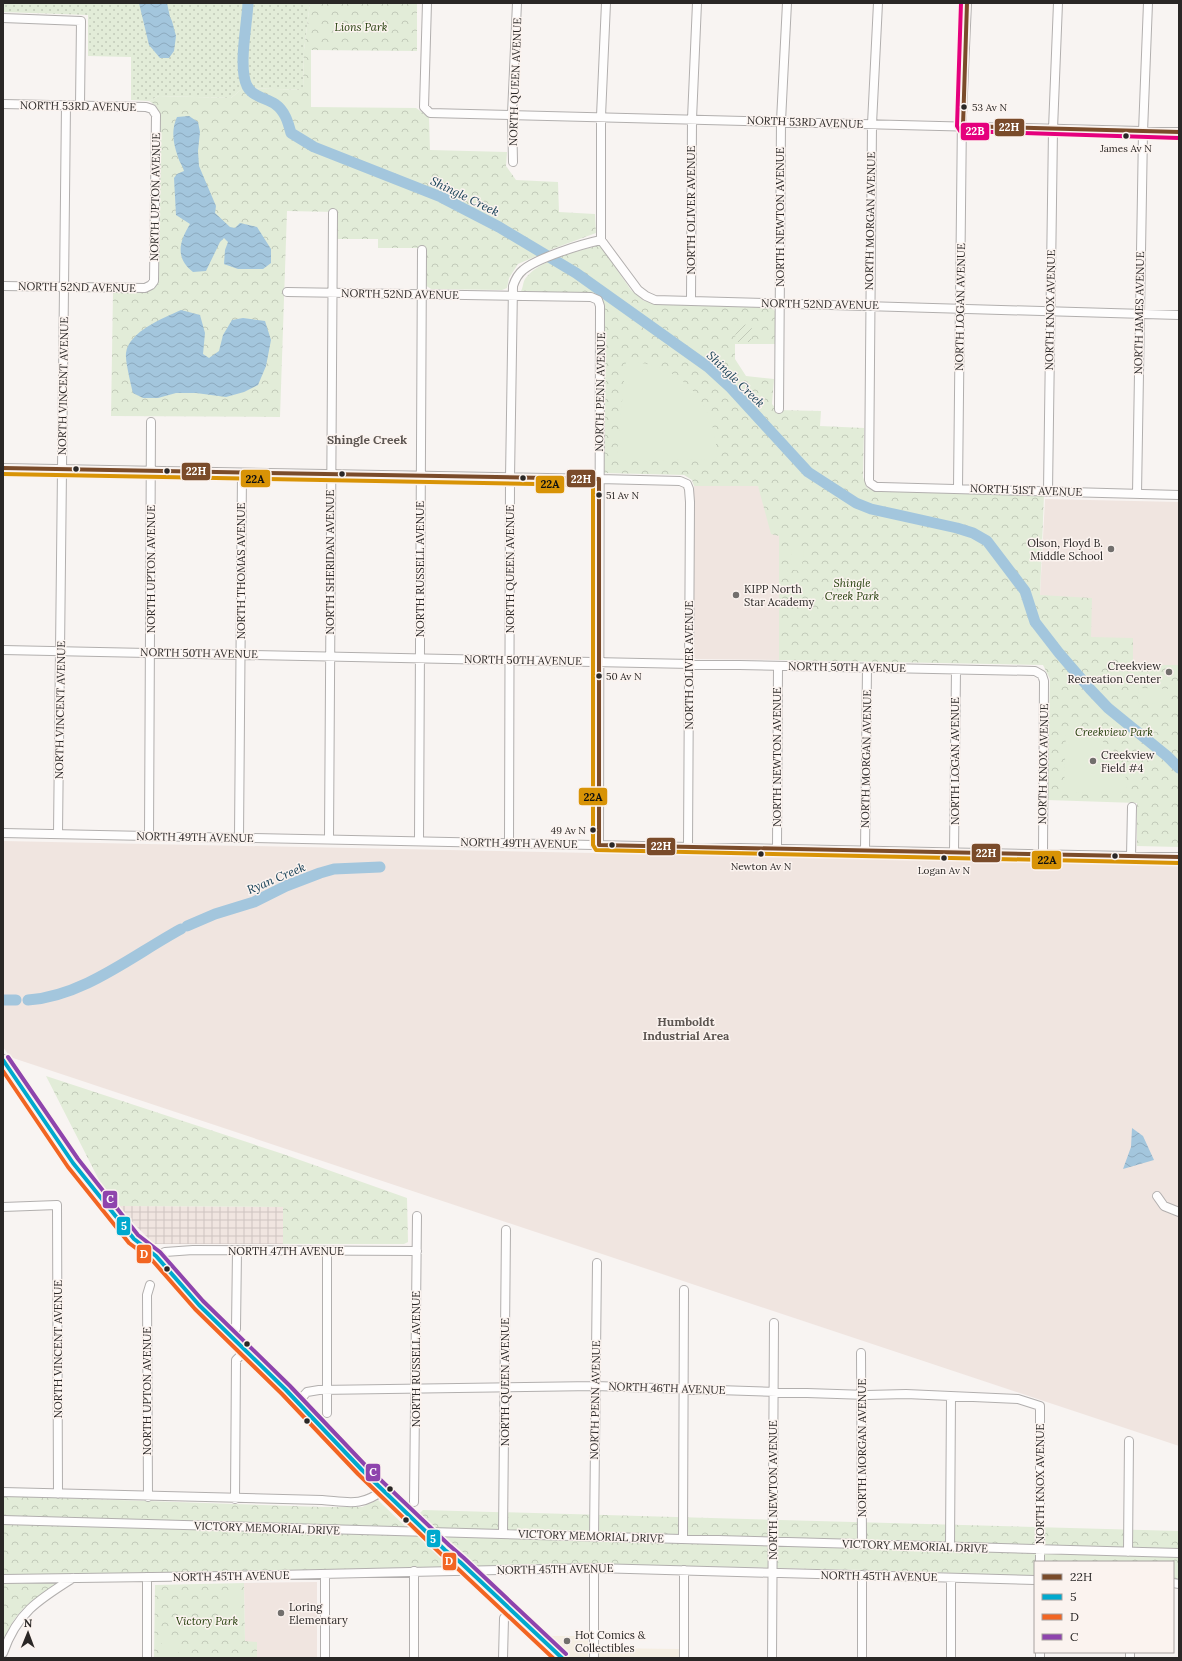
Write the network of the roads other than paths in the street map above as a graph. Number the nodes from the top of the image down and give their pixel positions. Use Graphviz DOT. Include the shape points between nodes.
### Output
graph roads {
  1 [pos="426,3"];
  2 [pos="517,3"];
  3 [pos="606,3"];
  4 [pos="697,3"];
  5 [pos="787,3"];
  6 [pos="878,3"];
  7 [pos="967,3"];
  8 [pos="1058,3"];
  9 [pos="1148,3"];
  10 [pos="3,18"];
  11 [pos="3,104"];
  12 [pos="66,105"];
  13 [pos="80,106"];
  14 [pos="152,109"];
  15 [pos="512,114"];
  16 [pos="601,116"];
  17 [pos="692,119"];
  18 [pos="781,121"];
  19 [pos="872,124"];
  20 [pos="963,126"];
  21 [pos="1053,128"];
  22 [pos="1143,132"];
  23 [pos="1179,132"];
  24 [pos="513,162"];
  25 [pos="333,213"];
  26 [pos="601,240"];
  27 [pos="422,250"];
  28 [pos="150,285"];
  29 [pos="3,286"];
  30 [pos="65,287"];
  31 [pos="287,292"];
  32 [pos="332,292"];
  33 [pos="420,294"];
  34 [pos="512,296"];
  35 [pos="598,300"];
  36 [pos="690,301"];
  37 [pos="780,303"];
  38 [pos="869,306"];
  39 [pos="960,308"];
  40 [pos="1049,311"];
  41 [pos="1139,314"];
  42 [pos="1179,315"];
  43 [pos="779,409"];
  44 [pos="151,422"];
  45 [pos="3,468"];
  46 [pos="62,469"];
  47 [pos="151,471"];
  48 [pos="242,473"];
  49 [pos="331,475"];
  50 [pos="421,476"];
  51 [pos="510,478"];
  52 [pos="599,479"];
  53 [pos="872,485"];
  54 [pos="958,488"];
  55 [pos="1048,491"];
  56 [pos="1137,494"];
  57 [pos="1179,495"];
  58 [pos="3,650"];
  59 [pos="61,650"];
  60 [pos="150,653"];
  61 [pos="240,654"];
  62 [pos="329,656"];
  63 [pos="420,658"];
  64 [pos="510,660"];
  65 [pos="599,662"];
  66 [pos="689,664"];
  67 [pos="778,666"];
  68 [pos="867,668"];
  69 [pos="956,670"];
  70 [pos="1042,675"];
  71 [pos="1132,807"];
  72 [pos="3,833"];
  73 [pos="58,834"];
  74 [pos="148,836"];
  75 [pos="239,837"];
  76 [pos="329,839"];
  77 [pos="419,841"];
  78 [pos="509,842"];
  79 [pos="599,845"];
  80 [pos="688,846"];
  81 [pos="777,848"];
  82 [pos="865,850"];
  83 [pos="954,852"];
  84 [pos="1043,854"];
  85 [pos="1131,856"];
  86 [pos="1179,857"];
  87 [pos="3,1060"];
  88 [pos="1157,1196"];
  89 [pos="3,1207"];
  90 [pos="1179,1212"];
  91 [pos="417,1216"];
  92 [pos="506,1230"];
  93 [pos="134,1239"];
  94 [pos="237,1251"];
  95 [pos="327,1251"];
  96 [pos="417,1251"];
  97 [pos="156,1256"];
  98 [pos="597,1263"];
  99 [pos="150,1285"];
  100 [pos="182,1287"];
  101 [pos="684,1290"];
  102 [pos="774,1323"];
  103 [pos="228,1334"];
  104 [pos="245,1351"];
  105 [pos="861,1352"];
  106 [pos="595,1386"];
  107 [pos="506,1387"];
  108 [pos="416,1388"];
  109 [pos="327,1389"];
  110 [pos="685,1389"];
  111 [pos="773,1392"];
  112 [pos="862,1394"];
  113 [pos="951,1397"];
  114 [pos="298,1402"];
  115 [pos="1040,1406"];
  116 [pos="327,1413"];
  117 [pos="1129,1441"];
  118 [pos="383,1490"];
  119 [pos="3,1492"];
  120 [pos="58,1494"];
  121 [pos="148,1497"];
  122 [pos="235,1499"];
  123 [pos="414,1502"];
  124 [pos="3,1520"];
  125 [pos="428,1532"];
  126 [pos="503,1534"];
  127 [pos="594,1537"];
  128 [pos="683,1539"];
  129 [pos="772,1541"];
  130 [pos="862,1544"];
  131 [pos="950,1547"];
  132 [pos="1040,1549"];
  133 [pos="1128,1552"];
  134 [pos="1179,1553"];
  135 [pos="1040,1561"];
  136 [pos="594,1568"];
  137 [pos="464,1570"];
  138 [pos="684,1570"];
  139 [pos="414,1571"];
  140 [pos="772,1573"];
  141 [pos="325,1574"];
  142 [pos="862,1575"];
  143 [pos="147,1577"];
  144 [pos="73,1578"];
  145 [pos="951,1578"];
  146 [pos="3,1579"];
  147 [pos="1034,1580"];
  148 [pos="507,1615"];
  149 [pos="3,1653"];
  150 [pos="148,1658"];
  151 [pos="325,1658"];
  152 [pos="414,1658"];
  153 [pos="503,1658"];
  154 [pos="552,1658"];
  155 [pos="562,1658"];
  156 [pos="594,1658"];
  157 [pos="684,1658"];
  158 [pos="772,1658"];
  159 [pos="862,1658"];
  160 [pos="951,1658"];
  1 -- 15 [label="street, NORTH 53RD AVENUE" via="424,107 430,113"];
  2 -- 15 [label="street, NORTH QUEEN AVENUE"];
  3 -- 16 [label="street"];
  4 -- 17 [label="street, NORTH OLIVER AVENUE"];
  5 -- 18 [label="street, NORTH NEWTON AVENUE"];
  6 -- 19 [label="street, NORTH MORGAN AVENUE"];
  7 -- 20 [label="street, NORTH LOGAN AVENUE"];
  8 -- 21 [label="street, NORTH KNOX AVENUE"];
  9 -- 22 [label="street, NORTH JAMES AVENUE"];
  10 -- 13 [label="street" via="81,21"];
  11 -- 12 [label="street, NORTH 53RD AVENUE"];
  12 -- 13 [label="street, NORTH 53RD AVENUE"];
  12 -- 30 [label="street, NORTH VINCENT AVENUE"];
  13 -- 14 [label="street, NORTH 53RD AVENUE"];
  14 -- 28 [label="street, NORTH UPTON AVENUE" via="156,115 154,281"];
  15 -- 16 [label="street, NORTH 53RD AVENUE"];
  15 -- 24 [label="street, NORTH QUEEN AVENUE"];
  16 -- 17 [label="street, NORTH 53RD AVENUE"];
  16 -- 26 [label="street"];
  17 -- 18 [label="street, NORTH 53RD AVENUE"];
  17 -- 36 [label="street, NORTH OLIVER AVENUE"];
  18 -- 19 [label="street, NORTH 53RD AVENUE"];
  18 -- 37 [label="street, NORTH NEWTON AVENUE"];
  19 -- 20 [label="street, NORTH 53RD AVENUE"];
  19 -- 38 [label="street, NORTH MORGAN AVENUE"];
  20 -- 21 [label="street, NORTH 53RD AVENUE"];
  20 -- 39 [label="street, NORTH LOGAN AVENUE"];
  21 -- 22 [label="street, NORTH 53RD AVENUE"];
  21 -- 40 [label="street, NORTH KNOX AVENUE"];
  22 -- 23 [label="street, NORTH 53RD AVENUE"];
  22 -- 41 [label="street, NORTH JAMES AVENUE"];
  25 -- 32 [label="street, NORTH SHERIDAN AVENUE"];
  26 -- 34 [label="street" via="566,250 533,264 519,274 513,286"];
  26 -- 36 [label="street, NORTH 52ND AVENUE" via="633,284 646,296 655,300"];
  27 -- 33 [label="street, NORTH RUSSELL AVENUE"];
  28 -- 30 [label="street, NORTH 52ND AVENUE" via="145,288"];
  29 -- 30 [label="street, NORTH 52ND AVENUE"];
  30 -- 46 [label="street, NORTH VINCENT AVENUE"];
  31 -- 32 [label="street, NORTH 52ND AVENUE"];
  32 -- 33 [label="street, NORTH 52ND AVENUE"];
  32 -- 49 [label="street, NORTH SHERIDAN AVENUE"];
  33 -- 34 [label="street, NORTH 52ND AVENUE"];
  33 -- 50 [label="street, NORTH RUSSELL AVENUE"];
  34 -- 35 [label="street, NORTH 52ND AVENUE" via="591,297"];
  34 -- 51 [label="street, NORTH QUEEN AVENUE"];
  35 -- 52 [label="street, NORTH PENN AVENUE"];
  36 -- 37 [label="street, NORTH 52ND AVENUE"];
  37 -- 38 [label="street, NORTH 52ND AVENUE"];
  37 -- 43 [label="street, NORTH NEWTON AVENUE"];
  38 -- 39 [label="street, NORTH 52ND AVENUE"];
  38 -- 53 [label="street, NORTH MORGAN AVENUE" via="869,480"];
  39 -- 40 [label="street, NORTH 52ND AVENUE"];
  39 -- 54 [label="street, NORTH LOGAN AVENUE"];
  40 -- 41 [label="street, NORTH 52ND AVENUE"];
  40 -- 55 [label="street, NORTH KNOX AVENUE"];
  41 -- 42 [label="street, NORTH 52ND AVENUE"];
  41 -- 56 [label="street, NORTH JAMES AVENUE"];
  44 -- 47 [label="street, NORTH UPTON AVENUE"];
  45 -- 46 [label="street"];
  46 -- 47 [label="street"];
  46 -- 59 [label="street, NORTH VINCENT AVENUE"];
  47 -- 48 [label="street"];
  47 -- 60 [label="street, NORTH UPTON AVENUE"];
  48 -- 49 [label="street"];
  48 -- 61 [label="street, NORTH THOMAS AVENUE"];
  49 -- 50 [label="street"];
  49 -- 62 [label="street, NORTH SHERIDAN AVENUE"];
  50 -- 51 [label="street"];
  50 -- 63 [label="street, NORTH RUSSELL AVENUE"];
  51 -- 52 [label="street"];
  51 -- 64 [label="street, NORTH QUEEN AVENUE"];
  52 -- 65 [label="street, NORTH PENN AVENUE"];
  52 -- 66 [label="street, NORTH OLIVER AVENUE" via="680,481 687,484 690,502"];
  53 -- 54 [label="street, NORTH 51ST AVENUE"];
  54 -- 55 [label="street, NORTH 51ST AVENUE"];
  55 -- 56 [label="street, NORTH 51ST AVENUE"];
  56 -- 57 [label="street, NORTH 51ST AVENUE"];
  58 -- 59 [label="street, NORTH 50TH AVENUE"];
  59 -- 60 [label="street, NORTH 50TH AVENUE"];
  59 -- 73 [label="street, NORTH VINCENT AVENUE"];
  60 -- 61 [label="street, NORTH 50TH AVENUE"];
  60 -- 74 [label="street, NORTH UPTON AVENUE"];
  61 -- 62 [label="street, NORTH 50TH AVENUE"];
  61 -- 75 [label="street, NORTH THOMAS AVENUE"];
  62 -- 63 [label="street, NORTH 50TH AVENUE"];
  62 -- 76 [label="street, NORTH SHERIDAN AVENUE"];
  63 -- 64 [label="street, NORTH 50TH AVENUE"];
  63 -- 77 [label="street, NORTH RUSSELL AVENUE"];
  64 -- 65 [label="street, NORTH 50TH AVENUE"];
  64 -- 78 [label="street, NORTH QUEEN AVENUE"];
  65 -- 66 [label="street, NORTH 50TH AVENUE"];
  65 -- 79 [label="street, NORTH PENN AVENUE"];
  66 -- 67 [label="street, NORTH 50TH AVENUE"];
  66 -- 80 [label="street, NORTH OLIVER AVENUE"];
  67 -- 68 [label="street, NORTH 50TH AVENUE"];
  67 -- 81 [label="street, NORTH NEWTON AVENUE"];
  68 -- 69 [label="street, NORTH 50TH AVENUE"];
  68 -- 82 [label="street, NORTH MORGAN AVENUE"];
  69 -- 70 [label="street, NORTH 50TH AVENUE" via="1035,671"];
  69 -- 83 [label="street, NORTH LOGAN AVENUE"];
  70 -- 84 [label="street, NORTH KNOX AVENUE"];
  71 -- 85 [label="street"];
  72 -- 73 [label="street, NORTH 49TH AVENUE"];
  73 -- 74 [label="street, NORTH 49TH AVENUE"];
  74 -- 75 [label="street, NORTH 49TH AVENUE"];
  75 -- 76 [label="street, NORTH 49TH AVENUE"];
  76 -- 77 [label="street, NORTH 49TH AVENUE"];
  77 -- 78 [label="street, NORTH 49TH AVENUE"];
  78 -- 79 [label="street, NORTH 49TH AVENUE"];
  79 -- 80 [label="street, NORTH 49TH AVENUE"];
  80 -- 81 [label="street, NORTH 49TH AVENUE"];
  81 -- 82 [label="street, NORTH 49TH AVENUE"];
  82 -- 83 [label="street, NORTH 49TH AVENUE"];
  83 -- 84 [label="street, NORTH 49TH AVENUE"];
  84 -- 85 [label="street, NORTH 49TH AVENUE"];
  85 -- 86 [label="street, NORTH 49TH AVENUE"];
  87 -- 93 [label="main road" via="78,1169"];
  88 -- 90 [label="street" via="1164,1206"];
  89 -- 120 [label="street, NORTH VINCENT AVENUE" via="58,1205"];
  91 -- 96 [label="street, NORTH RUSSELL AVENUE"];
  92 -- 107 [label="street, NORTH QUEEN AVENUE"];
  93 -- 97 [label="main road"];
  93 -- 100 [label="main road" via="150,1259 172,1281"];
  94 -- 95 [label="street, NORTH 47TH AVENUE"];
  94 -- 97 [label="street, NORTH 47TH AVENUE" via="165,1252"];
  94 -- 103 [label="street" via="236,1328"];
  95 -- 96 [label="street, NORTH 47TH AVENUE"];
  95 -- 109 [label="street"];
  96 -- 108 [label="street, NORTH RUSSELL AVENUE"];
  97 -- 100 [label="main road"];
  98 -- 106 [label="street, NORTH PENN AVENUE"];
  99 -- 121 [label="street, NORTH UPTON AVENUE"];
  100 -- 103 [label="main road"];
  101 -- 110 [label="street"];
  102 -- 111 [label="street, NORTH NEWTON AVENUE"];
  103 -- 104 [label="main road"];
  104 -- 114 [label="main road"];
  104 -- 122 [label="street" via="236,1360"];
  105 -- 112 [label="street, NORTH MORGAN AVENUE"];
  106 -- 107 [label="street, NORTH 46TH AVENUE"];
  106 -- 110 [label="street, NORTH 46TH AVENUE"];
  106 -- 127 [label="street, NORTH PENN AVENUE"];
  107 -- 108 [label="street, NORTH 46TH AVENUE"];
  107 -- 126 [label="street, NORTH QUEEN AVENUE"];
  108 -- 109 [label="street, NORTH 46TH AVENUE"];
  108 -- 123 [label="street, NORTH RUSSELL AVENUE"];
  109 -- 114 [label="street, NORTH 46TH AVENUE" via="307,1392"];
  109 -- 116 [label="street"];
  110 -- 111 [label="street, NORTH 46TH AVENUE"];
  110 -- 128 [label="street"];
  111 -- 112 [label="street, NORTH 46TH AVENUE"];
  111 -- 129 [label="street, NORTH NEWTON AVENUE"];
  112 -- 113 [label="street, NORTH 46TH AVENUE"];
  112 -- 130 [label="street, NORTH MORGAN AVENUE"];
  113 -- 115 [label="street, NORTH 46TH AVENUE" via="1018,1399"];
  113 -- 131 [label="street"];
  114 -- 118 [label="main road"];
  115 -- 132 [label="street, NORTH KNOX AVENUE"];
  117 -- 133 [label="street"];
  118 -- 122 [label="street" via="365,1502"];
  118 -- 125 [label="main road"];
  119 -- 120 [label="street"];
  120 -- 121 [label="street"];
  121 -- 122 [label="street"];
  124 -- 125 [label="street, VICTORY MEMORIAL DRIVE"];
  125 -- 126 [label="street, VICTORY MEMORIAL DRIVE"];
  125 -- 137 [label="main road" via="445,1550 452,1563"];
  126 -- 127 [label="street, VICTORY MEMORIAL DRIVE"];
  127 -- 128 [label="street, VICTORY MEMORIAL DRIVE"];
  128 -- 129 [label="street, VICTORY MEMORIAL DRIVE"];
  129 -- 130 [label="street, VICTORY MEMORIAL DRIVE"];
  129 -- 140 [label="street, NORTH NEWTON AVENUE"];
  130 -- 131 [label="street, VICTORY MEMORIAL DRIVE"];
  131 -- 132 [label="street, VICTORY MEMORIAL DRIVE"];
  132 -- 133 [label="street, VICTORY MEMORIAL DRIVE"];
  132 -- 135 [label="street, NORTH KNOX AVENUE"];
  133 -- 134 [label="street, VICTORY MEMORIAL DRIVE"];
  136 -- 137 [label="street, NORTH 45TH AVENUE"];
  136 -- 138 [label="street, NORTH 45TH AVENUE"];
  136 -- 156 [label="street"];
  137 -- 139 [label="street, NORTH 45TH AVENUE"];
  137 -- 148 [label="main road"];
  137 -- 155 [label="main road"];
  138 -- 140 [label="street, NORTH 45TH AVENUE"];
  138 -- 157 [label="street"];
  139 -- 141 [label="street, NORTH 45TH AVENUE"];
  139 -- 152 [label="street"];
  140 -- 142 [label="street, NORTH 45TH AVENUE"];
  140 -- 158 [label="street, NORTH NEWTON AVENUE"];
  141 -- 143 [label="street, NORTH 45TH AVENUE"];
  141 -- 151 [label="street"];
  142 -- 145 [label="street, NORTH 45TH AVENUE"];
  142 -- 159 [label="street"];
  143 -- 144 [label="street, NORTH 45TH AVENUE"];
  143 -- 150 [label="street"];
  144 -- 146 [label="street, NORTH 45TH AVENUE"];
  144 -- 149 [label="street" via="32,1605 21,1619"];
  145 -- 147 [label="street, NORTH 45TH AVENUE"];
  145 -- 160 [label="street"];
  148 -- 153 [label="street" via="504,1618"];
  148 -- 154 [label="main road"];
}
